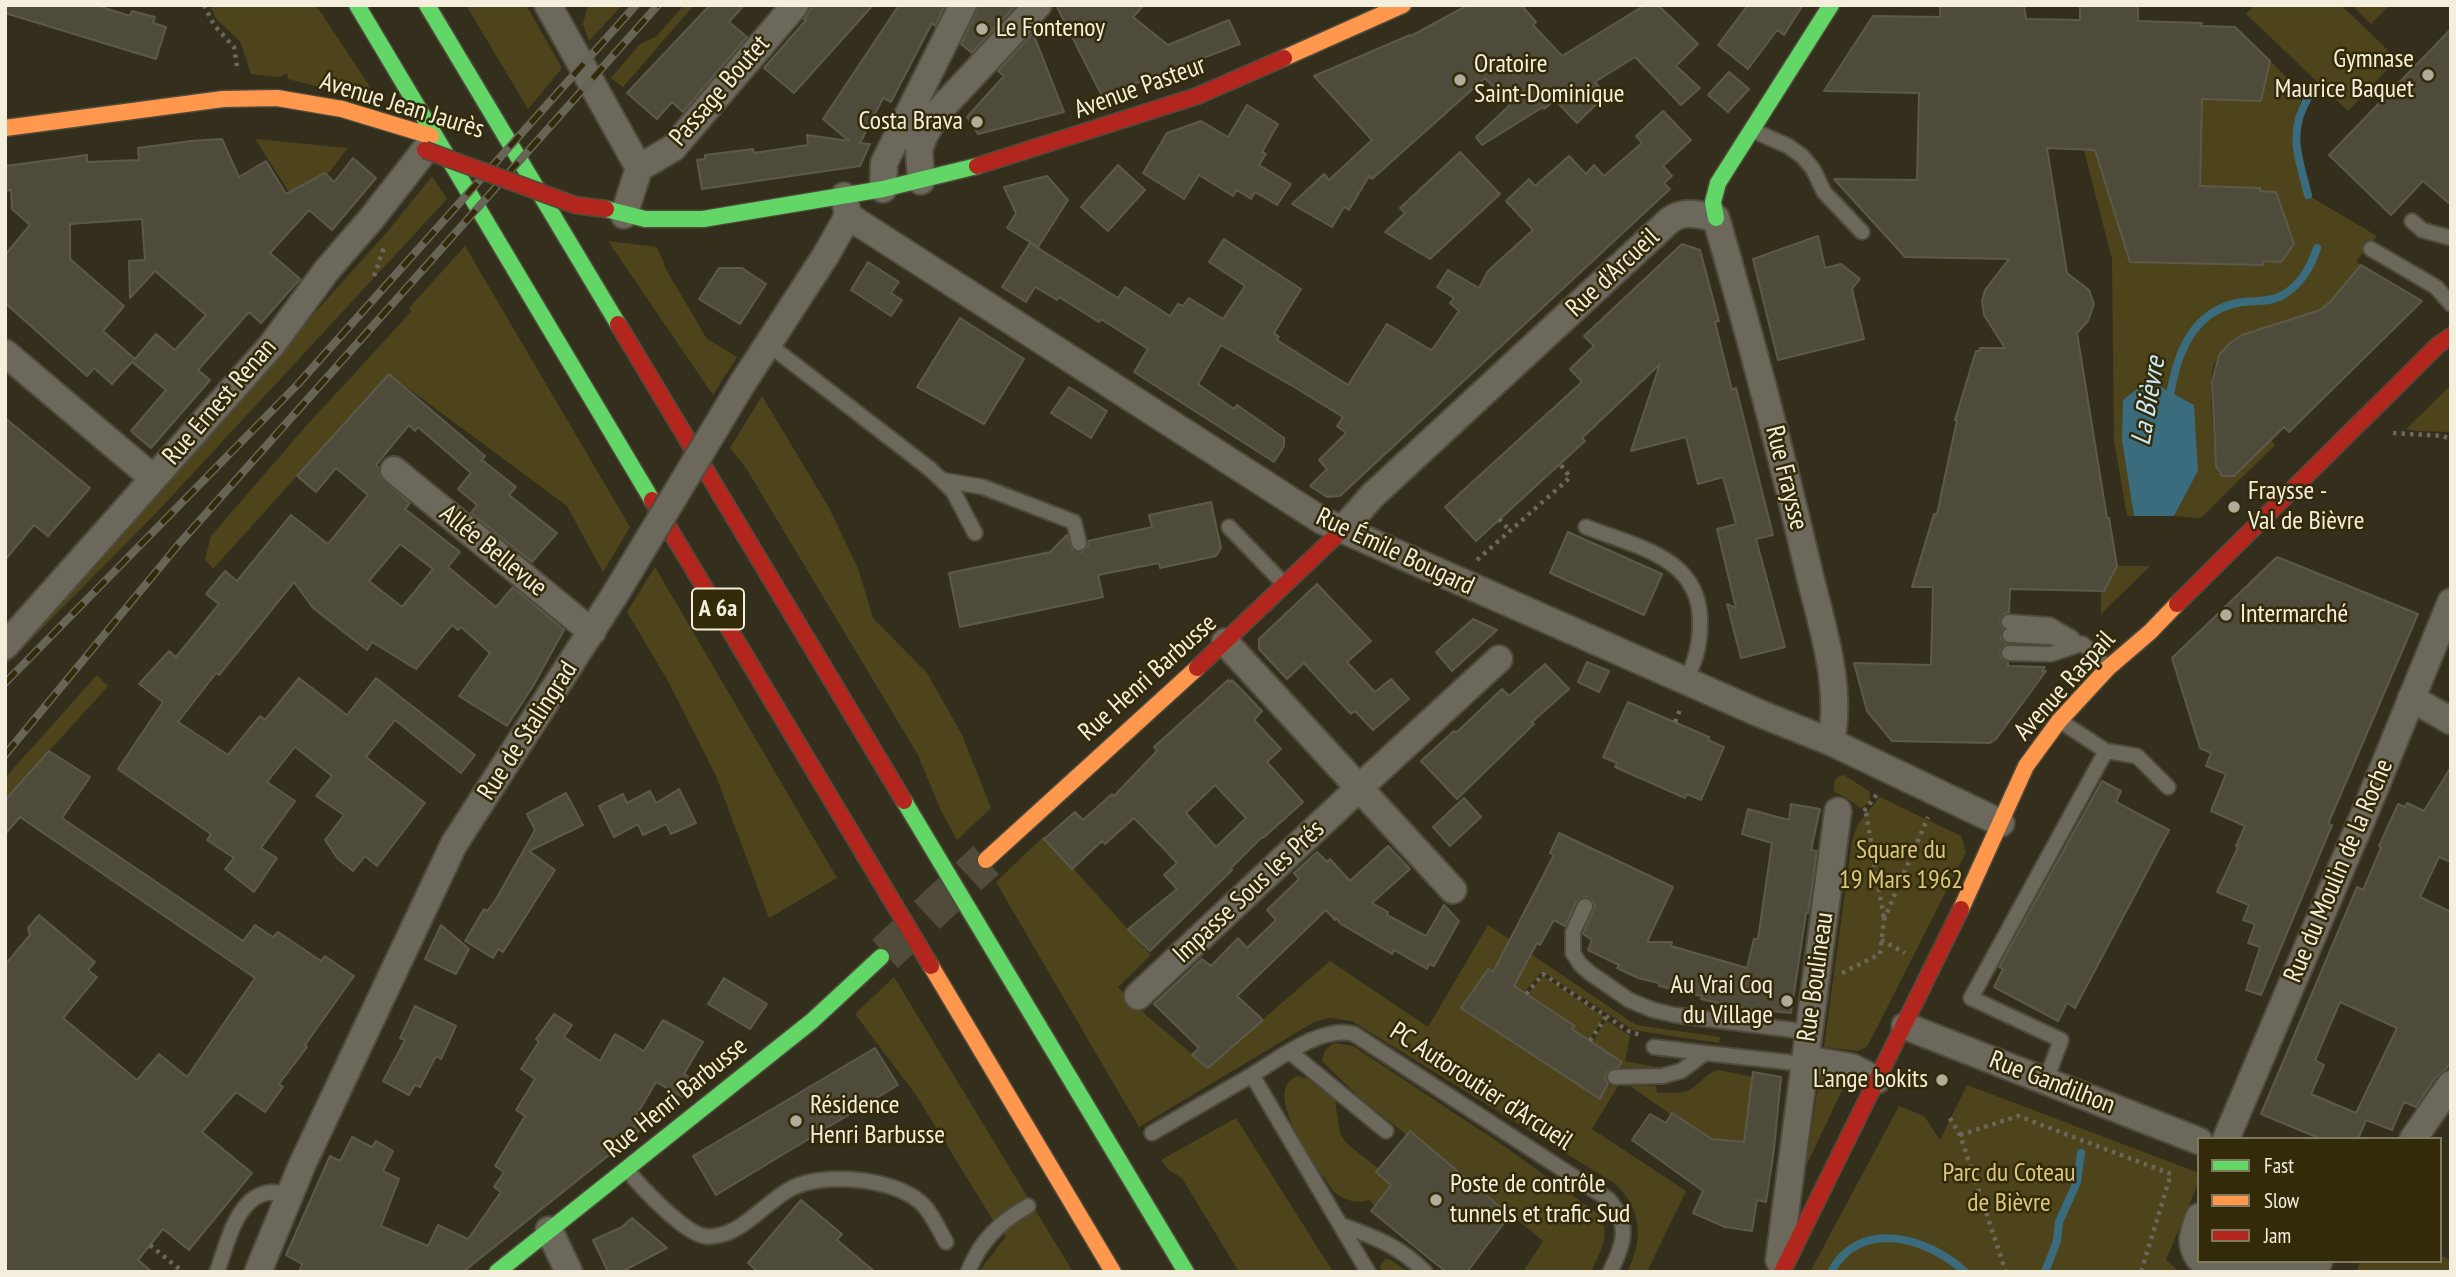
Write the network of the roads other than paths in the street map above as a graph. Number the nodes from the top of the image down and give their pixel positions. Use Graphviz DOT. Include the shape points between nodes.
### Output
graph roads {
  1 [pos="357,5"];
  2 [pos="427,5"];
  3 [pos="795,5"];
  4 [pos="963,5"];
  5 [pos="1038,5"];
  6 [pos="1403,5"];
  7 [pos="1831,5"];
  8 [pos="550,6"];
  9 [pos="948,37"];
  10 [pos="988,60"];
  11 [pos="207,117"];
  12 [pos="5,128"];
  13 [pos="351,128"];
  14 [pos="1753,130"];
  15 [pos="5,139"];
  16 [pos="425,150"];
  17 [pos="639,168"];
  18 [pos="921,181"];
  19 [pos="883,189"];
  20 [pos="846,206"];
  21 [pos="615,212"];
  22 [pos="1716,218"];
  23 [pos="2412,221"];
  24 [pos="1863,232"];
  25 [pos="2451,238"];
  26 [pos="2371,249"];
  27 [pos="2451,304"];
  28 [pos="2451,335"];
  29 [pos="768,344"];
  30 [pos="5,353"];
  31 [pos="394,470"];
  32 [pos="153,478"];
  33 [pos="942,480"];
  34 [pos="1229,527"];
  35 [pos="1586,527"];
  36 [pos="1342,530"];
  37 [pos="975,533"];
  38 [pos="1079,543"];
  39 [pos="1286,585"];
  40 [pos="2451,602"];
  41 [pos="2010,629"];
  42 [pos="592,632"];
  43 [pos="1225,642"];
  44 [pos="2083,644"];
  45 [pos="5,646"];
  46 [pos="2009,653"];
  47 [pos="1499,659"];
  48 [pos="2108,668"];
  49 [pos="1686,690"];
  50 [pos="2411,698"];
  51 [pos="2059,721"];
  52 [pos="2451,721"];
  53 [pos="1831,742"];
  54 [pos="2106,751"];
  55 [pos="2168,787"];
  56 [pos="1359,788"];
  57 [pos="1838,811"];
  58 [pos="2001,823"];
  59 [pos="986,860"];
  60 [pos="1453,890"];
  61 [pos="1585,906"];
  62 [pos="881,957"];
  63 [pos="1138,996"];
  64 [pos="1905,1026"];
  65 [pos="1809,1032"];
  66 [pos="1656,1047"];
  67 [pos="1290,1052"];
  68 [pos="1705,1053"];
  69 [pos="1805,1062"];
  70 [pos="1252,1075"];
  71 [pos="1615,1077"];
  72 [pos="1877,1080"];
  73 [pos="2046,1080"];
  74 [pos="2451,1084"];
  75 [pos="1386,1131"];
  76 [pos="1152,1133"];
  77 [pos="2227,1137"];
  78 [pos="2414,1137"];
  79 [pos="2197,1140"];
  80 [pos="626,1169"];
  81 [pos="289,1195"];
  82 [pos="1028,1206"];
  83 [pos="2197,1224"];
  84 [pos="1341,1225"];
  85 [pos="550,1230"];
  86 [pos="946,1242"];
  87 [pos="2197,1254"];
  88 [pos="2218,1263"];
  89 [pos="2283,1263"];
  90 [pos="217,1272"];
  91 [pos="258,1272"];
  92 [pos="497,1272"];
  93 [pos="569,1272"];
  94 [pos="968,1272"];
  95 [pos="1113,1272"];
  96 [pos="1186,1272"];
  97 [pos="1368,1272"];
  98 [pos="1425,1272"];
  99 [pos="1610,1272"];
  100 [pos="1780,1272"];
  1 -- 95 [label="main road, A 6a"];
  2 -- 96 [label="main road, A 6a"];
  3 -- 17 [label="street, Passage Boutet" via="673,148"];
  4 -- 9 [label="street"];
  5 -- 10 [label="street"];
  6 -- 18 [label="main road, Avenue Pasteur" via="1197,96 1041,149"];
  7 -- 14 [label="main road"];
  8 -- 17 [label="street"];
  9 -- 10 [label="street" via="944,60 955,72 969,71"];
  9 -- 19 [label="street" via="884,163"];
  10 -- 18 [label="street" via="947,101 924,136 919,149"];
  11 -- 15 [label="main road"];
  12 -- 21 [label="main road, Avenue Jean Jaurès" via="223,99 277,98 342,109 431,136 578,190"];
  13 -- 16 [label="main road, Avenue Jean Jaurès"];
  14 -- 22 [label="main road" via="1714,189"];
  14 -- 24 [label="lane" via="1802,156 1824,192"];
  16 -- 21 [label="main road, Avenue Jean Jaurès, bridge" via="575,205"];
  16 -- 32 [label="street, Rue Ernest Renan" via="271,346"];
  17 -- 21 [label="street"];
  18 -- 19 [label="main road, Avenue Pasteur"];
  19 -- 20 [label="main road, Avenue Jean Jaurès"];
  20 -- 21 [label="main road, Avenue Jean Jaurès" via="703,219 662,220"];
  20 -- 29 [label="street, Rue de Stalingrad"];
  20 -- 36 [label="street, Rue Émile Bougard"];
  22 -- 36 [label="street, Rue d'Arcueil" via="1690,213 1670,220 1372,496"];
  22 -- 53 [label="street, Rue Fraysse" via="1789,489 1830,664"];
  23 -- 25 [label="lane" via="2422,230"];
  26 -- 27 [label="lane" via="2437,288"];
  28 -- 48 [label="main road, Avenue Raspail"];
  29 -- 33 [label="lane"];
  29 -- 42 [label="street, Rue de Stalingrad, bridge"];
  30 -- 32 [label="street"];
  31 -- 42 [label="street, Allée Bellevue"];
  32 -- 45 [label="street, Rue Ernest Renan"];
  33 -- 37 [label="lane"];
  33 -- 38 [label="lane" via="983,487 1074,522"];
  34 -- 39 [label="lane"];
  35 -- 49 [label="lane" via="1674,564 1695,587 1701,609 1700,642"];
  36 -- 39 [label="main road, Rue Henri Barbusse"];
  36 -- 49 [label="street, Rue Émile Bougard"];
  39 -- 43 [label="main road, Rue Henri Barbusse"];
  40 -- 50 [label="street, Rue du Moulin de la Roche"];
  41 -- 44 [label="lane"];
  42 -- 81 [label="street, Rue de Stalingrad" via="454,844"];
  43 -- 56 [label="street"];
  43 -- 59 [label="main road, Rue Henri Barbusse"];
  44 -- 46 [label="lane" via="2050,654"];
  44 -- 48 [label="lane"];
  47 -- 56 [label="street, Impasse Sous les Prés"];
  48 -- 51 [label="main road, Avenue Raspail"];
  49 -- 53 [label="street, Rue Émile Bougard"];
  50 -- 52 [label="street"];
  50 -- 77 [label="street, Rue du Moulin de la Roche"];
  51 -- 54 [label="lane"];
  51 -- 58 [label="main road, Avenue Raspail" via="2026,766"];
  53 -- 58 [label="street, Rue Émile Bougard"];
  54 -- 55 [label="lane" via="2137,755"];
  54 -- 73 [label="lane" via="1970,998 2061,1040"];
  56 -- 60 [label="street"];
  56 -- 63 [label="street, Impasse Sous les Prés"];
  57 -- 65 [label="street, Rue Boulineau"];
  58 -- 64 [label="main road, Avenue Raspail"];
  61 -- 65 [label="lane" via="1573,932 1573,953 1590,973 1629,1000 1675,1015"];
  62 -- 80 [label="main road, Rue Henri Barbusse" via="812,1021"];
  64 -- 72 [label="main road, Avenue Raspail"];
  64 -- 73 [label="street, Rue Gandilhon"];
  65 -- 69 [label="street, Rue Boulineau"];
  66 -- 68 [label="lane"];
  67 -- 70 [label="lane, PC Autoroutier d’Arcueil"];
  67 -- 75 [label="lane"];
  67 -- 99 [label="lane, PC Autoroutier d’Arcueil" via="1327,1033 1354,1034 1608,1199 1619,1215 1624,1235"];
  68 -- 69 [label="lane"];
  68 -- 71 [label="lane" via="1681,1071"];
  69 -- 72 [label="street, Rue Boulineau" via="1844,1065"];
  69 -- 100 [label="street, Rue Boulineau"];
  70 -- 76 [label="lane, PC Autoroutier d’Arcueil"];
  70 -- 84 [label="lane"];
  72 -- 100 [label="main road, Avenue Raspail"];
  73 -- 79 [label="street, Rue Gandilhon"];
  74 -- 78 [label="street"];
  80 -- 85 [label="main road, Rue Henri Barbusse"];
  80 -- 86 [label="lane" via="656,1202 692,1232 704,1236 732,1231 791,1189 831,1179 906,1191 923,1204"];
  81 -- 90 [label="lane" via="265,1194 244,1207"];
  81 -- 91 [label="street, Rue de Stalingrad"];
  82 -- 94 [label="lane" via="988,1237"];
  83 -- 87 [label="street" via="2192,1240"];
  84 -- 97 [label="lane"];
  84 -- 98 [label="lane" via="1394,1246"];
  85 -- 92 [label="main road, Rue Henri Barbusse"];
  85 -- 93 [label="street"];
  88 -- 89 [label="street"];
}
